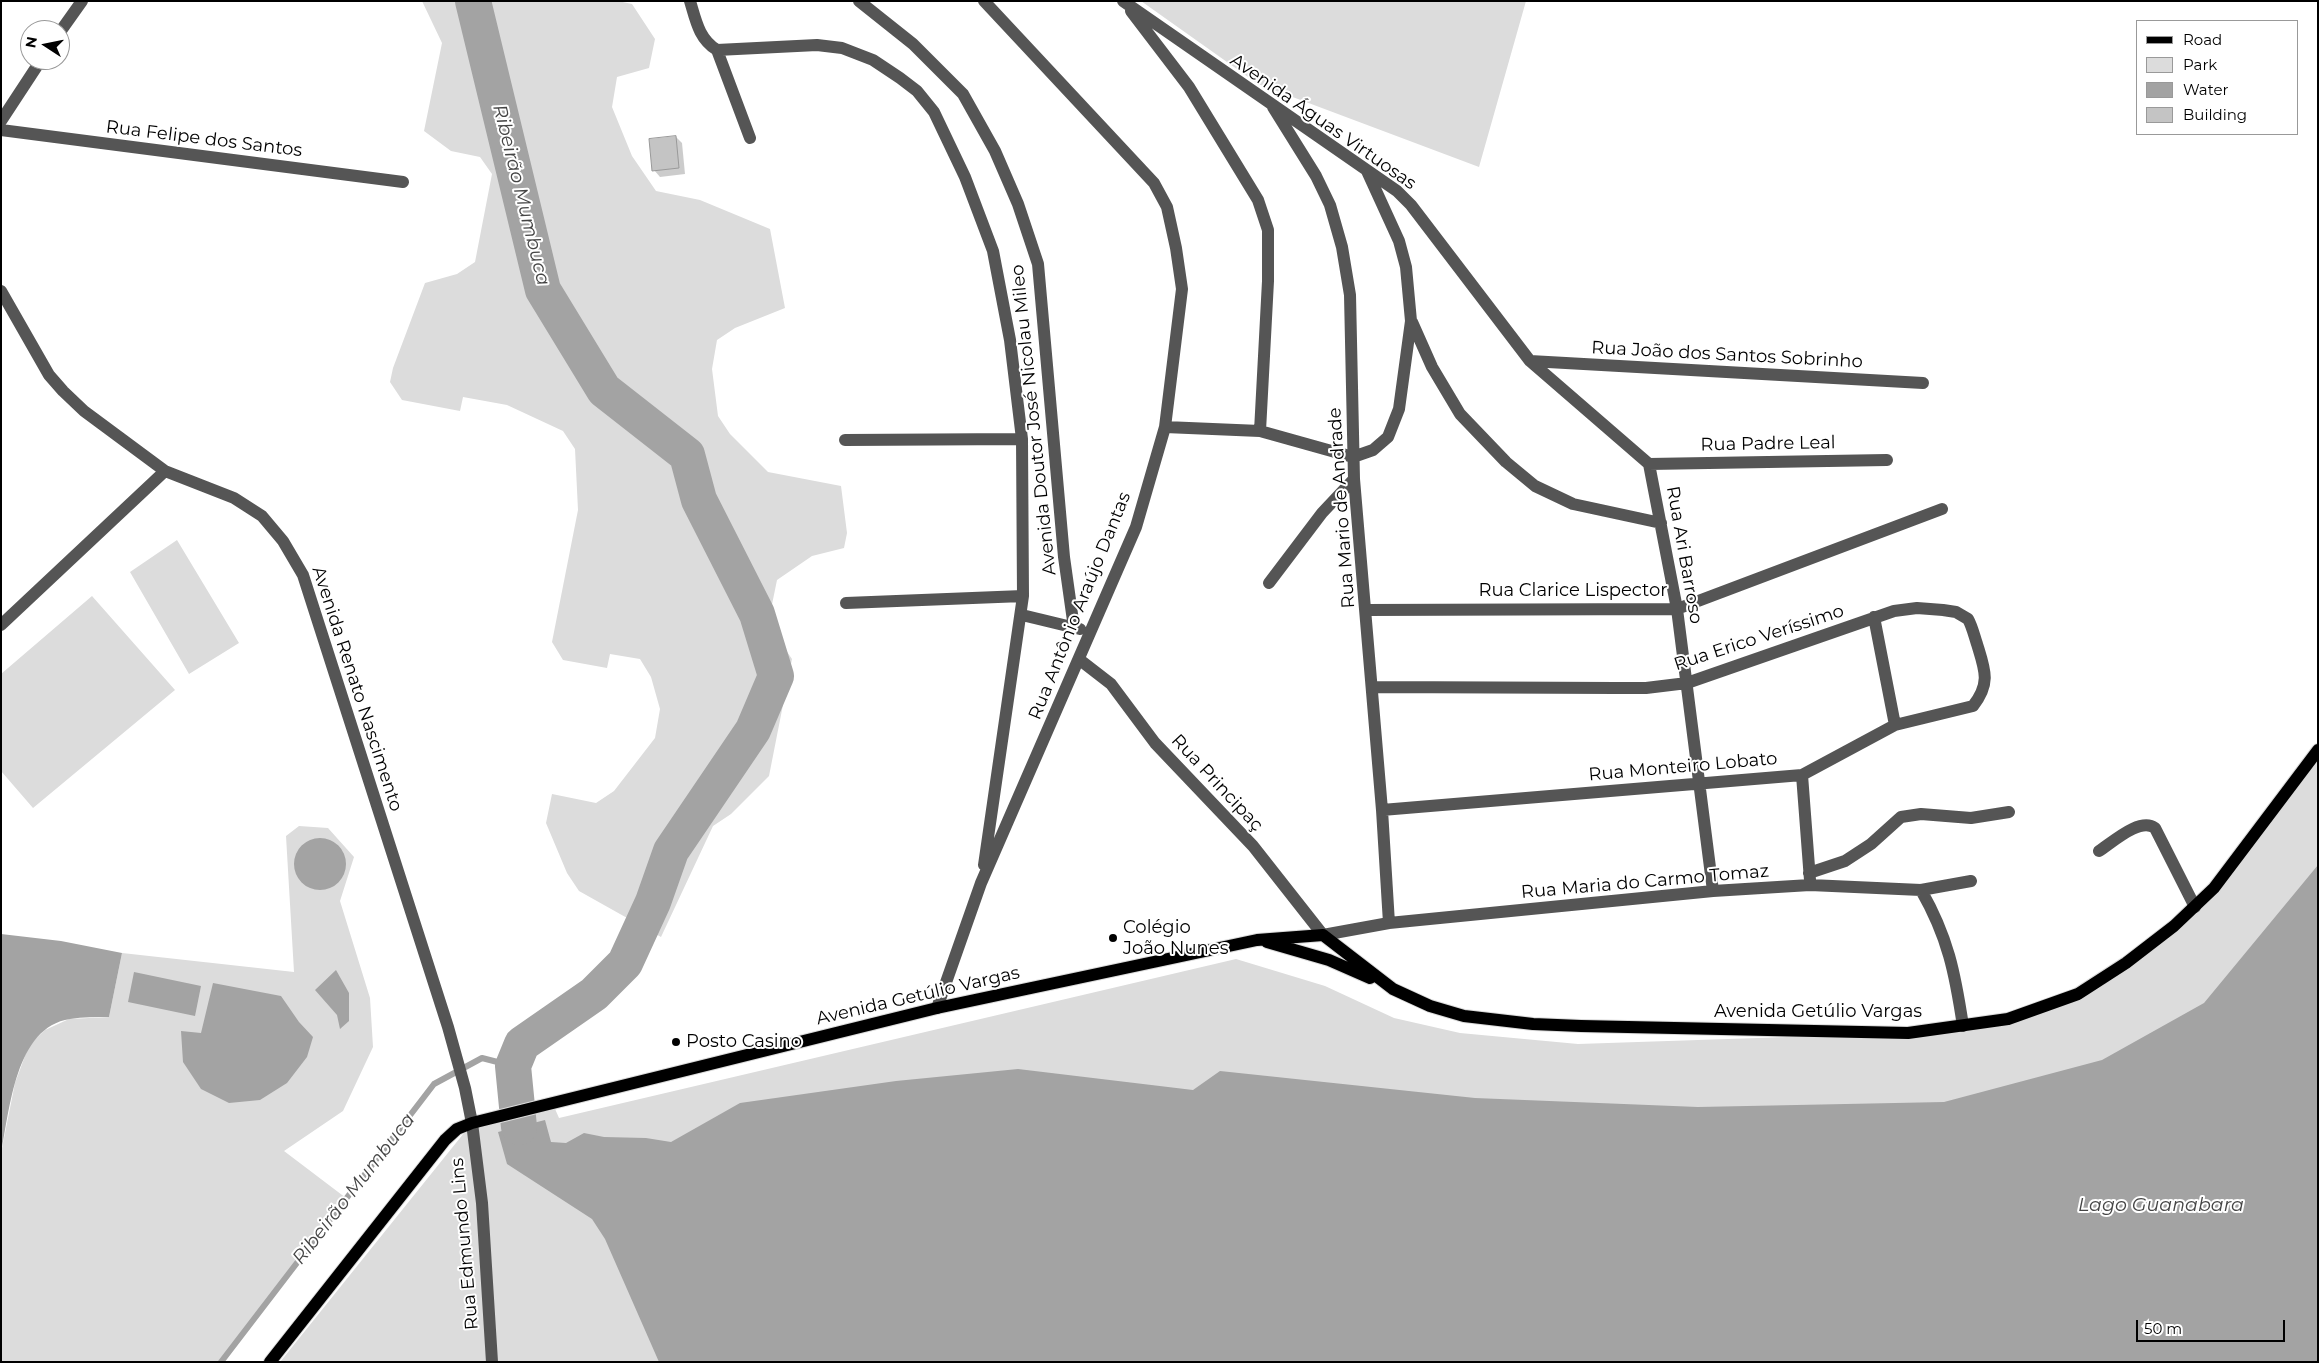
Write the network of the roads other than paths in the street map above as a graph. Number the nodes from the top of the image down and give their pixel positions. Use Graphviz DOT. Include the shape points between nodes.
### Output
graph roads {
  1 [pos="82,1"];
  2 [pos="690,1"];
  3 [pos="859,1"];
  4 [pos="984,1"];
  5 [pos="1123,2"];
  6 [pos="69,20"];
  7 [pos="717,50"];
  8 [pos="34,70"];
  9 [pos="1272,107"];
  10 [pos="1,121"];
  11 [pos="1,130"];
  12 [pos="750,138"];
  13 [pos="1366,169"];
  14 [pos="403,182"];
  15 [pos="1,291"];
  16 [pos="1411,321"];
  17 [pos="1530,361"];
  18 [pos="1923,383"];
  19 [pos="1165,427"];
  20 [pos="1260,430"];
  21 [pos="1022,439"];
  22 [pos="845,440"];
  23 [pos="1353,457"];
  24 [pos="1887,460"];
  25 [pos="1649,464"];
  26 [pos="165,471"];
  27 [pos="1354,478"];
  28 [pos="1942,509"];
  29 [pos="1661,523"];
  30 [pos="1269,583"];
  31 [pos="1023,596"];
  32 [pos="846,603"];
  33 [pos="1677,608"];
  34 [pos="1366,610"];
  35 [pos="1022,615"];
  36 [pos="1874,617"];
  37 [pos="1,625"];
  38 [pos="1074,628"];
  39 [pos="1090,631"];
  40 [pos="1080,660"];
  41 [pos="1687,683"];
  42 [pos="1372,687"];
  43 [pos="1974,706"];
  44 [pos="1895,725"];
  45 [pos="2318,750"];
  46 [pos="1802,775"];
  47 [pos="1698,783"];
  48 [pos="1382,810"];
  49 [pos="2009,812"];
  50 [pos="2099,851"];
  51 [pos="1810,879"];
  52 [pos="1972,881"];
  53 [pos="981,883"];
  54 [pos="1921,890"];
  55 [pos="1713,891"];
  56 [pos="2194,907"];
  57 [pos="1389,923"];
  58 [pos="1323,936"];
  59 [pos="1257,940"];
  60 [pos="1393,989"];
  61 [pos="938,1008"];
  62 [pos="1963,1026"];
  63 [pos="465,1088"];
  64 [pos="472,1123"];
  65 [pos="270,1362"];
  66 [pos="492,1362"];
  1 -- 6 [label="street"];
  2 -- 7 [label="street" via="699,32"];
  3 -- 38 [label="street, Avenida Doutor José Nicolau Mileo" via="913,44 963,94 995,151 1018,204 1038,264 1064,557"];
  4 -- 19 [label="street, Rua Antônio Araújo Dantas" via="1154,183 1167,207 1182,289"];
  5 -- 9 [label="street, Avenida Águas Virtuosas"];
  5 -- 20 [label="street" via="1189,87 1258,200 1268,230"];
  7 -- 12 [label="street"];
  7 -- 21 [label="street" via="817,45 842,48 873,60 900,78 917,91 934,112 965,178 993,251 1010,340"];
  8 -- 10 [label="street"];
  9 -- 13 [label="street, Avenida Águas Virtuosas"];
  9 -- 23 [label="street, Rua Mario de Andrade" via="1316,176 1330,205 1342,247 1350,295"];
  11 -- 14 [label="street, Rua Felipe dos Santos"];
  13 -- 16 [label="street" via="1399,241 1406,266"];
  13 -- 17 [label="street, Avenida Águas Virtuosas" via="1411,205"];
  15 -- 26 [label="street, Avenida Renato Nascimento" via="49,375 63,391"];
  16 -- 23 [label="street" via="1394,424 1388,437 1378,446"];
  16 -- 29 [label="street" via="1432,367 1460,414 1506,462 1536,486 1573,504"];
  17 -- 18 [label="street, Rua João dos Santos Sobrinho"];
  17 -- 25 [label="street, Avenida Águas Virtuosas"];
  19 -- 20 [label="street"];
  19 -- 39 [label="street, Rua Antônio Araújo Dantas" via="1136,526"];
  20 -- 23 [label="street"];
  21 -- 22 [label="street"];
  21 -- 31 [label="street"];
  23 -- 27 [label="street, Rua Mario de Andrade"];
  24 -- 25 [label="street, Rua Padre Leal"];
  25 -- 29 [label="street, Rua Ari Barroso"];
  26 -- 37 [label="street"];
  26 -- 63 [label="street, Avenida Renato Nascimento" via="234,498 262,516 283,541 303,575"];
  27 -- 30 [label="street" via="1322,513"];
  27 -- 34 [label="street, Rua Mario de Andrade"];
  28 -- 33 [label="street, Rua Clarice Lispector"];
  29 -- 33 [label="street, Rua Ari Barroso"];
  31 -- 32 [label="street"];
  31 -- 35 [label="street"];
  33 -- 34 [label="street, Rua Clarice Lispector"];
  33 -- 41 [label="street, Rua Ari Barroso"];
  34 -- 42 [label="street, Rua Mario de Andrade"];
  35 -- 38 [label="street"];
  35 -- 53 [label="street"];
  36 -- 41 [label="street, Rua Erico Veríssimo"];
  36 -- 43 [label="street, Rua Erico Veríssimo" via="1916,608 1956,612 1968,619 1986,671 1985,685"];
  36 -- 44 [label="street"];
  38 -- 39 [label="street"];
  39 -- 40 [label="street, Rua Antônio Araújo Dantas"];
  40 -- 53 [label="street, Rua Antônio Araújo Dantas"];
  40 -- 58 [label="street, Rua Principaç" via="1111,684 1155,743 1253,846"];
  41 -- 42 [label="street, Rua Erico Veríssimo" via="1626,688"];
  41 -- 47 [label="street, Rua Ari Barroso"];
  42 -- 48 [label="street, Rua Mario de Andrade"];
  43 -- 44 [label="street, Rua Monteiro Lobato"];
  44 -- 46 [label="street, Rua Monteiro Lobato"];
  45 -- 56 [label="main road, Avenida Getúlio Vargas" via="2214,888"];
  46 -- 47 [label="street, Rua Monteiro Lobato"];
  46 -- 51 [label="street"];
  47 -- 48 [label="street, Rua Monteiro Lobato"];
  47 -- 55 [label="street, Rua Ari Barroso"];
  48 -- 57 [label="street, Rua Mario de Andrade"];
  49 -- 51 [label="street" via="1971,818 1921,814 1901,817 1871,844"];
  50 -- 56 [label="street" via="2140,824 2152,826"];
  51 -- 54 [label="street, Rua Maria do Carmo Tomaz"];
  51 -- 55 [label="street, Rua Maria do Carmo Tomaz"];
  52 -- 54 [label="street, Rua Maria do Carmo Tomaz"];
  53 -- 61 [label="street, Rua Antônio Araújo Dantas"];
  54 -- 62 [label="street" via="1937,918 1954,969"];
  55 -- 57 [label="street, Rua Maria do Carmo Tomaz"];
  56 -- 62 [label="main road, Avenida Getúlio Vargas" via="2133,957 2078,994 2008,1019"];
  57 -- 58 [label="street, Rua Maria do Carmo Tomaz"];
  58 -- 59 [label="main road, Avenida Getúlio Vargas"];
  58 -- 60 [label="main road, Avenida Getúlio Vargas"];
  59 -- 60 [label="main road, Avenida Getúlio Vargas" via="1329,960"];
  59 -- 61 [label="main road, Avenida Getúlio Vargas"];
  60 -- 62 [label="main road, Avenida Getúlio Vargas" via="1430,1006 1464,1016 1533,1024 1908,1033"];
  61 -- 64 [label="main road, Avenida Getúlio Vargas"];
  63 -- 64 [label="street, Rua Edmundo Lins"];
  64 -- 65 [label="main road, Avenida Getúlio Vargas" via="457,1129 445,1140"];
  64 -- 66 [label="street, Rua Edmundo Lins" via="482,1203"];
}
